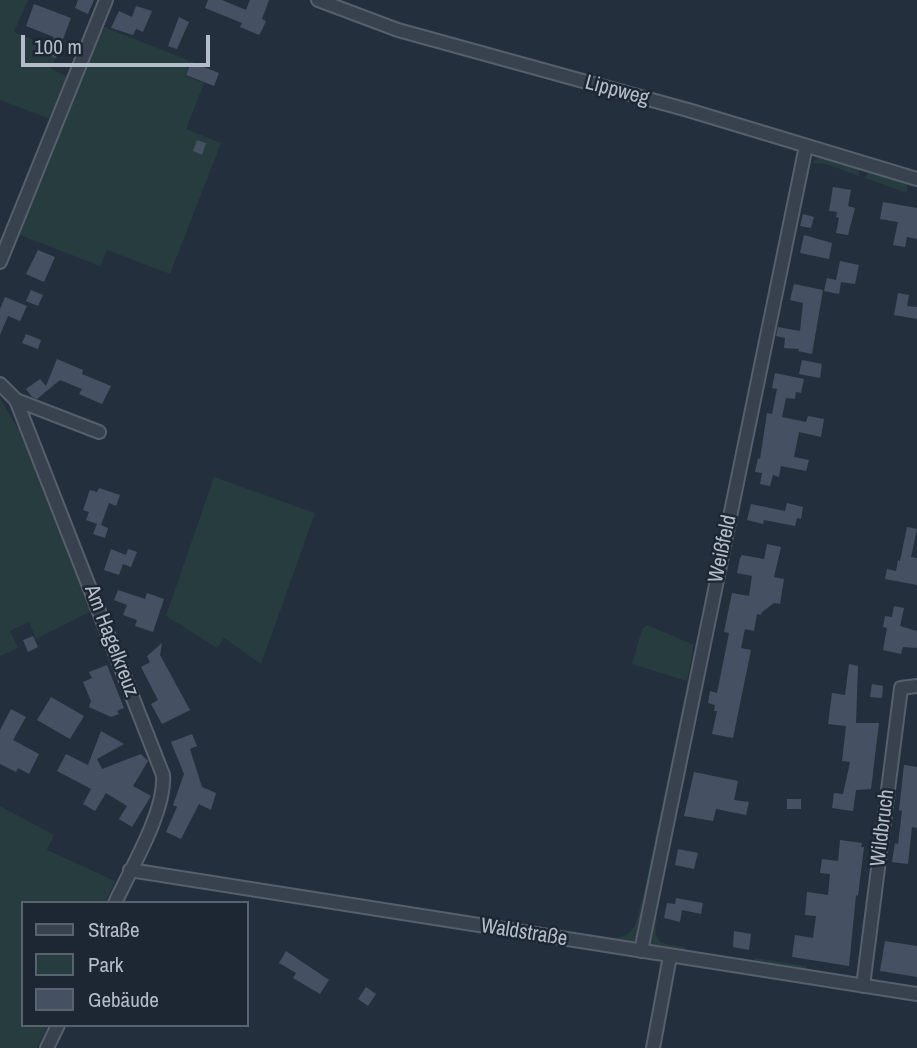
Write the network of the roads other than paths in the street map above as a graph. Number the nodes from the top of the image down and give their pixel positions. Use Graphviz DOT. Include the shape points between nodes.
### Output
graph roads {
  1 [pos="106,0"];
  2 [pos="317,0"];
  3 [pos="806,146"];
  4 [pos="917,179"];
  5 [pos="0,262"];
  6 [pos="0,384"];
  7 [pos="16,400"];
  8 [pos="99,432"];
  9 [pos="917,686"];
  10 [pos="130,870"];
  11 [pos="116,901"];
  12 [pos="641,951"];
  13 [pos="670,956"];
  14 [pos="863,986"];
  15 [pos="917,994"];
  16 [pos="57,1027"];
  17 [pos="47,1048"];
  18 [pos="653,1048"];
  1 -- 5 [label="street"];
  2 -- 3 [label="street, Lippweg" via="398,30"];
  3 -- 4 [label="street, Lippweg"];
  3 -- 12 [label="street, Weißfeld"];
  6 -- 7 [label="street, Am Hagelkreuz"];
  7 -- 8 [label="street"];
  7 -- 10 [label="street, Am Hagelkreuz" via="163,775 162,800"];
  9 -- 14 [label="street, Wildbruch" via="901,688"];
  10 -- 11 [label="street, Am Hagelkreuz"];
  10 -- 12 [label="street, Waldstraße"];
  12 -- 13 [label="street, Waldstraße"];
  13 -- 14 [label="street, Waldstraße"];
  13 -- 18 [label="street"];
  14 -- 15 [label="street, Waldstraße"];
  16 -- 17 [label="street"];
}
